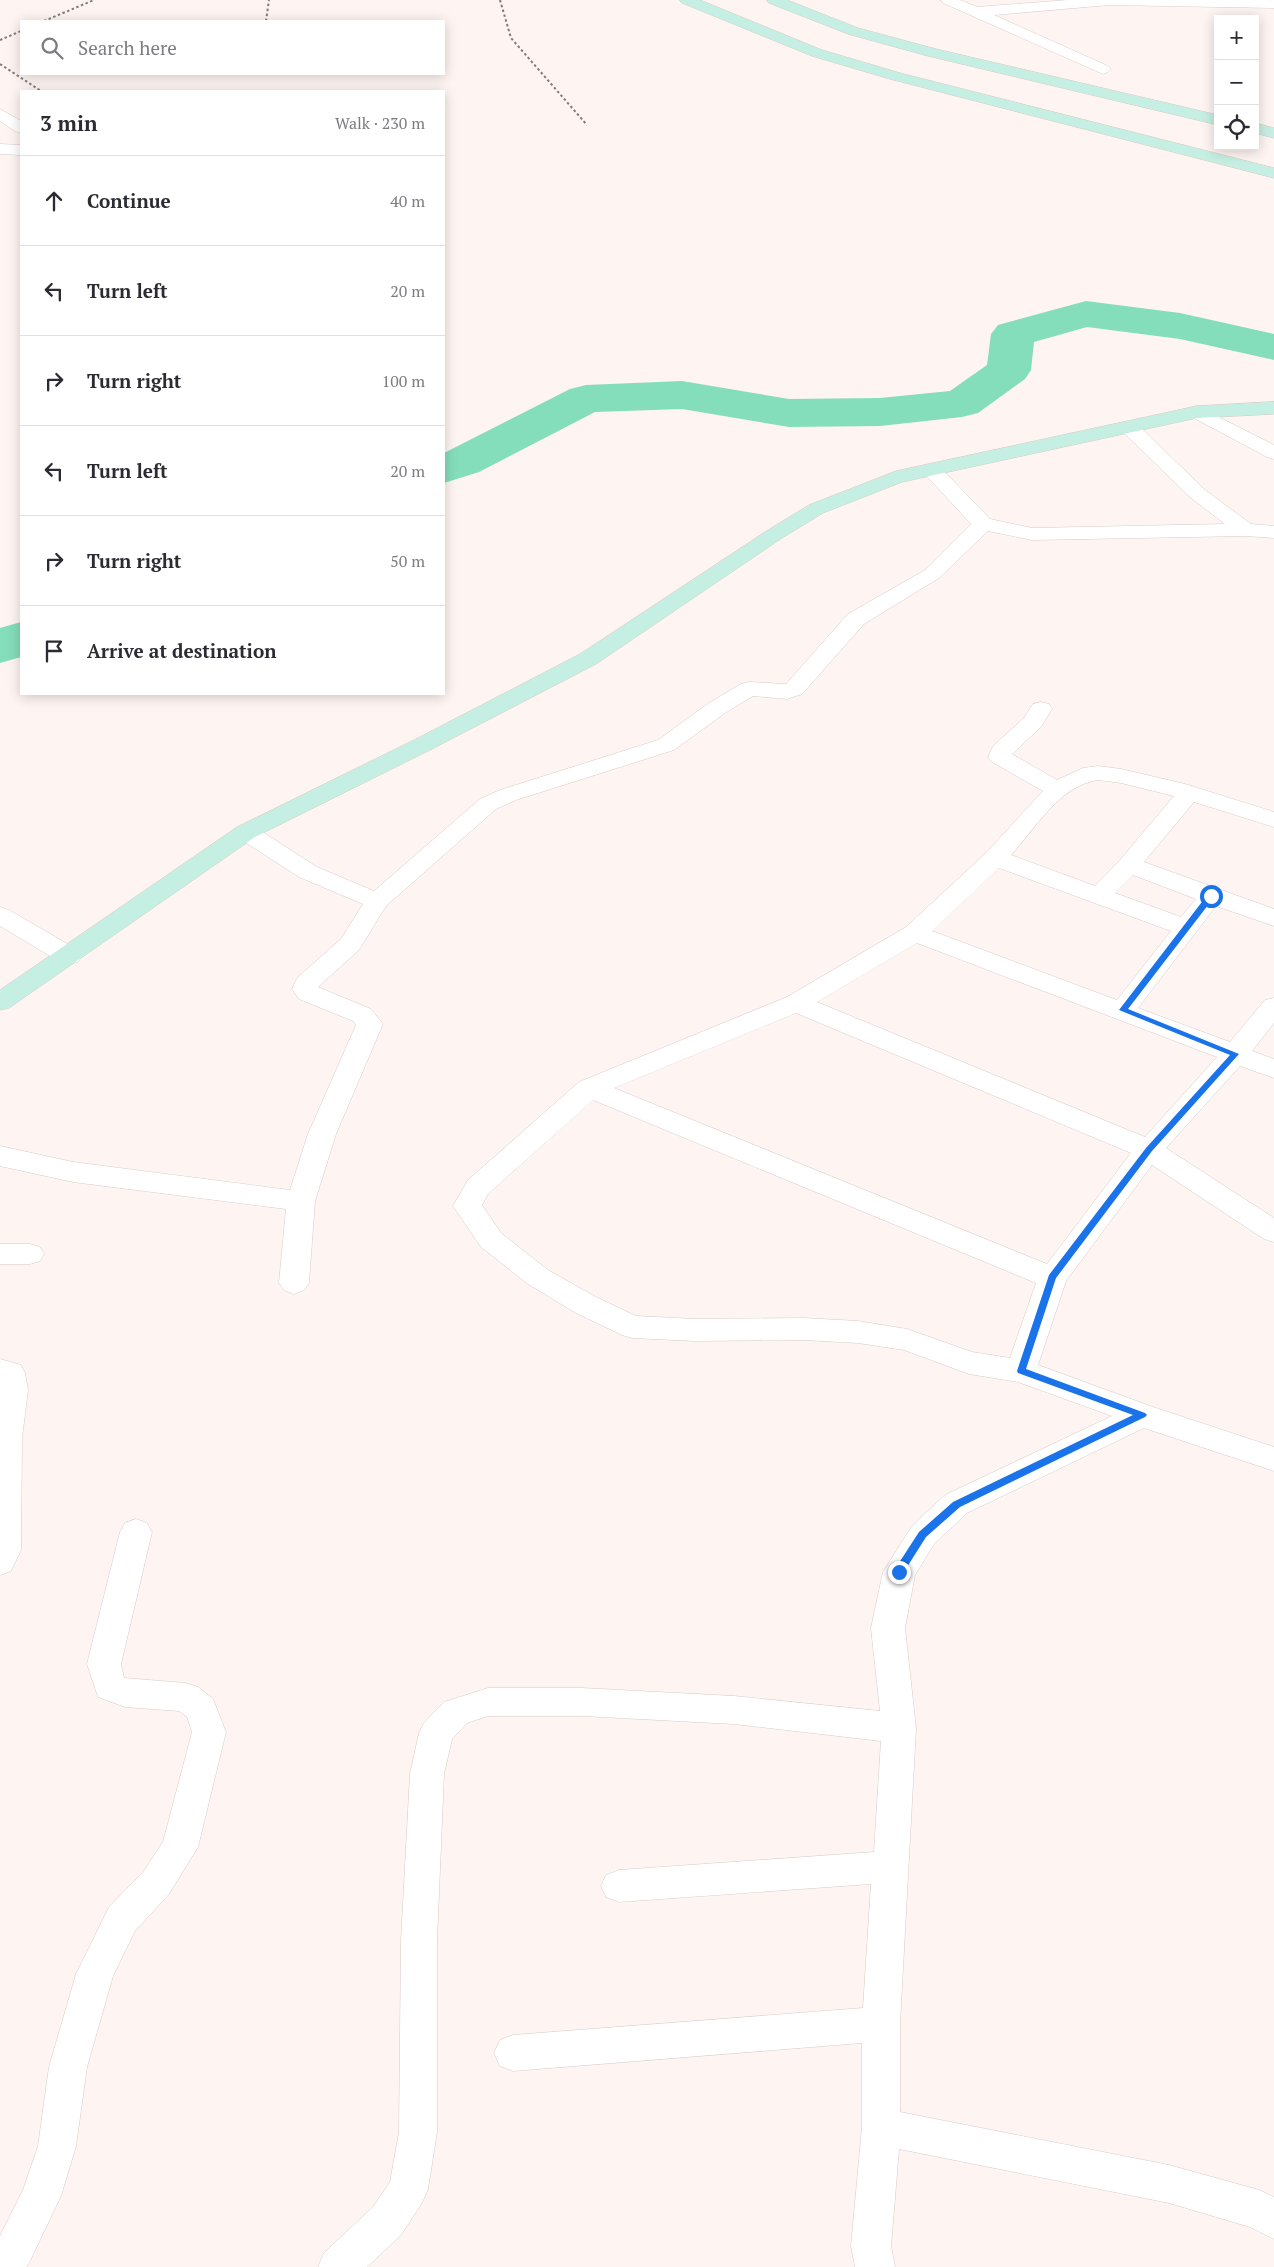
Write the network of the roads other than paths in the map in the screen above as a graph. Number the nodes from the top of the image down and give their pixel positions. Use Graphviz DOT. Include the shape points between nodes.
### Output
graph roads {
  1 [pos="687,0"];
  2 [pos="774,0"];
  3 [pos="948,0"];
  4 [pos="1109,1"];
  5 [pos="994,4"];
  6 [pos="1274,4"];
  7 [pos="976,12"];
  8 [pos="1103,69"];
  9 [pos="0,114"];
  10 [pos="1214,119"];
  11 [pos="20,127"];
  12 [pos="1259,129"];
  13 [pos="1274,133"];
  14 [pos="0,149"];
  15 [pos="20,150"];
  16 [pos="1274,174"];
  17 [pos="1274,408"];
  18 [pos="1197,412"];
  19 [pos="1130,428"];
  20 [pos="1274,453"];
  21 [pos="932,470"];
  22 [pos="984,524"];
  23 [pos="1246,530"];
  24 [pos="1274,532"];
  25 [pos="1041,709"];
  26 [pos="1058,790"];
  27 [pos="1189,793"];
  28 [pos="1274,820"];
  29 [pos="246,832"];
  30 [pos="996,858"];
  31 [pos="1129,865"];
  32 [pos="1099,896"];
  33 [pos="1211,896"];
  34 [pos="377,901"];
  35 [pos="0,915"];
  36 [pos="1274,918"];
  37 [pos="1186,928"];
  38 [pos="915,933"];
  39 [pos="69,956"];
  40 [pos="0,1002"];
  41 [pos="796,1003"];
  42 [pos="1274,1006"];
  43 [pos="1123,1010"];
  44 [pos="1235,1054"];
  45 [pos="1274,1069"];
  46 [pos="589,1088"];
  47 [pos="1149,1150"];
  48 [pos="0,1156"];
  49 [pos="301,1201"];
  50 [pos="1274,1232"];
  51 [pos="0,1254"];
  52 [pos="30,1254"];
  53 [pos="1052,1278"];
  54 [pos="294,1283"];
  55 [pos="0,1370"];
  56 [pos="1021,1371"];
  57 [pos="1142,1415"];
  58 [pos="1274,1459"];
  59 [pos="136,1532"];
  60 [pos="0,1562"];
  61 [pos="899,1728"];
  62 [pos="892,1867"];
  63 [pos="619,1886"];
  64 [pos="881,2024"];
  65 [pos="513,2053"];
  66 [pos="881,2126"];
  67 [pos="1274,2219"];
  68 [pos="0,2266"];
  69 [pos="338,2267"];
  70 [pos="875,2267"];
  1 -- 16 [label="main road" via="817,53 886,74"];
  2 -- 10 [label="main road" via="853,31 915,48"];
  3 -- 7 [label="street"];
  4 -- 5 [label="street"];
  4 -- 6 [label="street"];
  5 -- 7 [label="street"];
  7 -- 8 [label="street"];
  9 -- 11 [label="street"];
  12 -- 13 [label="main road"];
  14 -- 15 [label="street"];
  17 -- 18 [label="main road"];
  18 -- 19 [label="main road"];
  18 -- 20 [label="street"];
  19 -- 21 [label="main road"];
  19 -- 23 [label="street" via="1198,494"];
  21 -- 22 [label="street"];
  21 -- 29 [label="main road" via="896,477 816,509 588,659"];
  22 -- 23 [label="street" via="1032,534"];
  22 -- 34 [label="street" via="932,574 856,618 794,688 787,692 749,689 666,745 488,804"];
  23 -- 24 [label="street"];
  25 -- 26 [label="street" via="1033,722 1001,751 1000,757"];
  26 -- 27 [label="street" via="1084,775 1115,775"];
  26 -- 30 [label="street"];
  27 -- 28 [label="street"];
  27 -- 31 [label="street"];
  29 -- 34 [label="street" via="308,872"];
  29 -- 39 [label="main road"];
  30 -- 32 [label="street"];
  30 -- 38 [label="street"];
  31 -- 32 [label="street"];
  31 -- 33 [label="street"];
  32 -- 37 [label="street"];
  33 -- 36 [label="street"];
  33 -- 37 [label="street"];
  34 -- 49 [label="street" via="350,944 306,984 308,992 362,1015 370,1024 322,1134"];
  35 -- 39 [label="street"];
  37 -- 43 [label="street"];
  38 -- 41 [label="street"];
  38 -- 43 [label="street"];
  39 -- 40 [label="main road"];
  41 -- 46 [label="street"];
  41 -- 47 [label="street"];
  42 -- 44 [label="street"];
  43 -- 44 [label="street"];
  44 -- 45 [label="street"];
  44 -- 47 [label="street"];
  46 -- 53 [label="street"];
  46 -- 56 [label="street" via="478,1187 467,1206 491,1240 538,1277 632,1327 695,1330 803,1328 858,1332 907,1340 969,1363"];
  47 -- 50 [label="street"];
  47 -- 53 [label="street"];
  48 -- 49 [label="street" via="73,1172"];
  49 -- 54 [label="street"];
  51 -- 52 [label="street"];
  53 -- 56 [label="street"];
  55 -- 60 [label="street" via="10,1373 13,1390 7,1438 5,1550"];
  56 -- 57 [label="street"];
  57 -- 58 [label="street"];
  57 -- 61 [label="street" via="956,1504 923,1535 899,1572 888,1628"];
  59 -- 68 [label="street" via="104,1664 110,1687 125,1693 186,1697 201,1709 209,1732 180,1847 156,1883 122,1919 95,1974 68,2068 57,2146 41,2196 15,2249"];
  61 -- 62 [label="street"];
  61 -- 69 [label="street" via="734,1710 582,1702 488,1702 456,1712 436,1732 427,1774 419,1941 418,2132 408,2189 388,2221"];
  62 -- 63 [label="street"];
  62 -- 64 [label="street"];
  64 -- 65 [label="street"];
  64 -- 66 [label="street"];
  66 -- 67 [label="street" via="1169,2184 1259,2210"];
  66 -- 70 [label="street" via="871,2246"];
}
